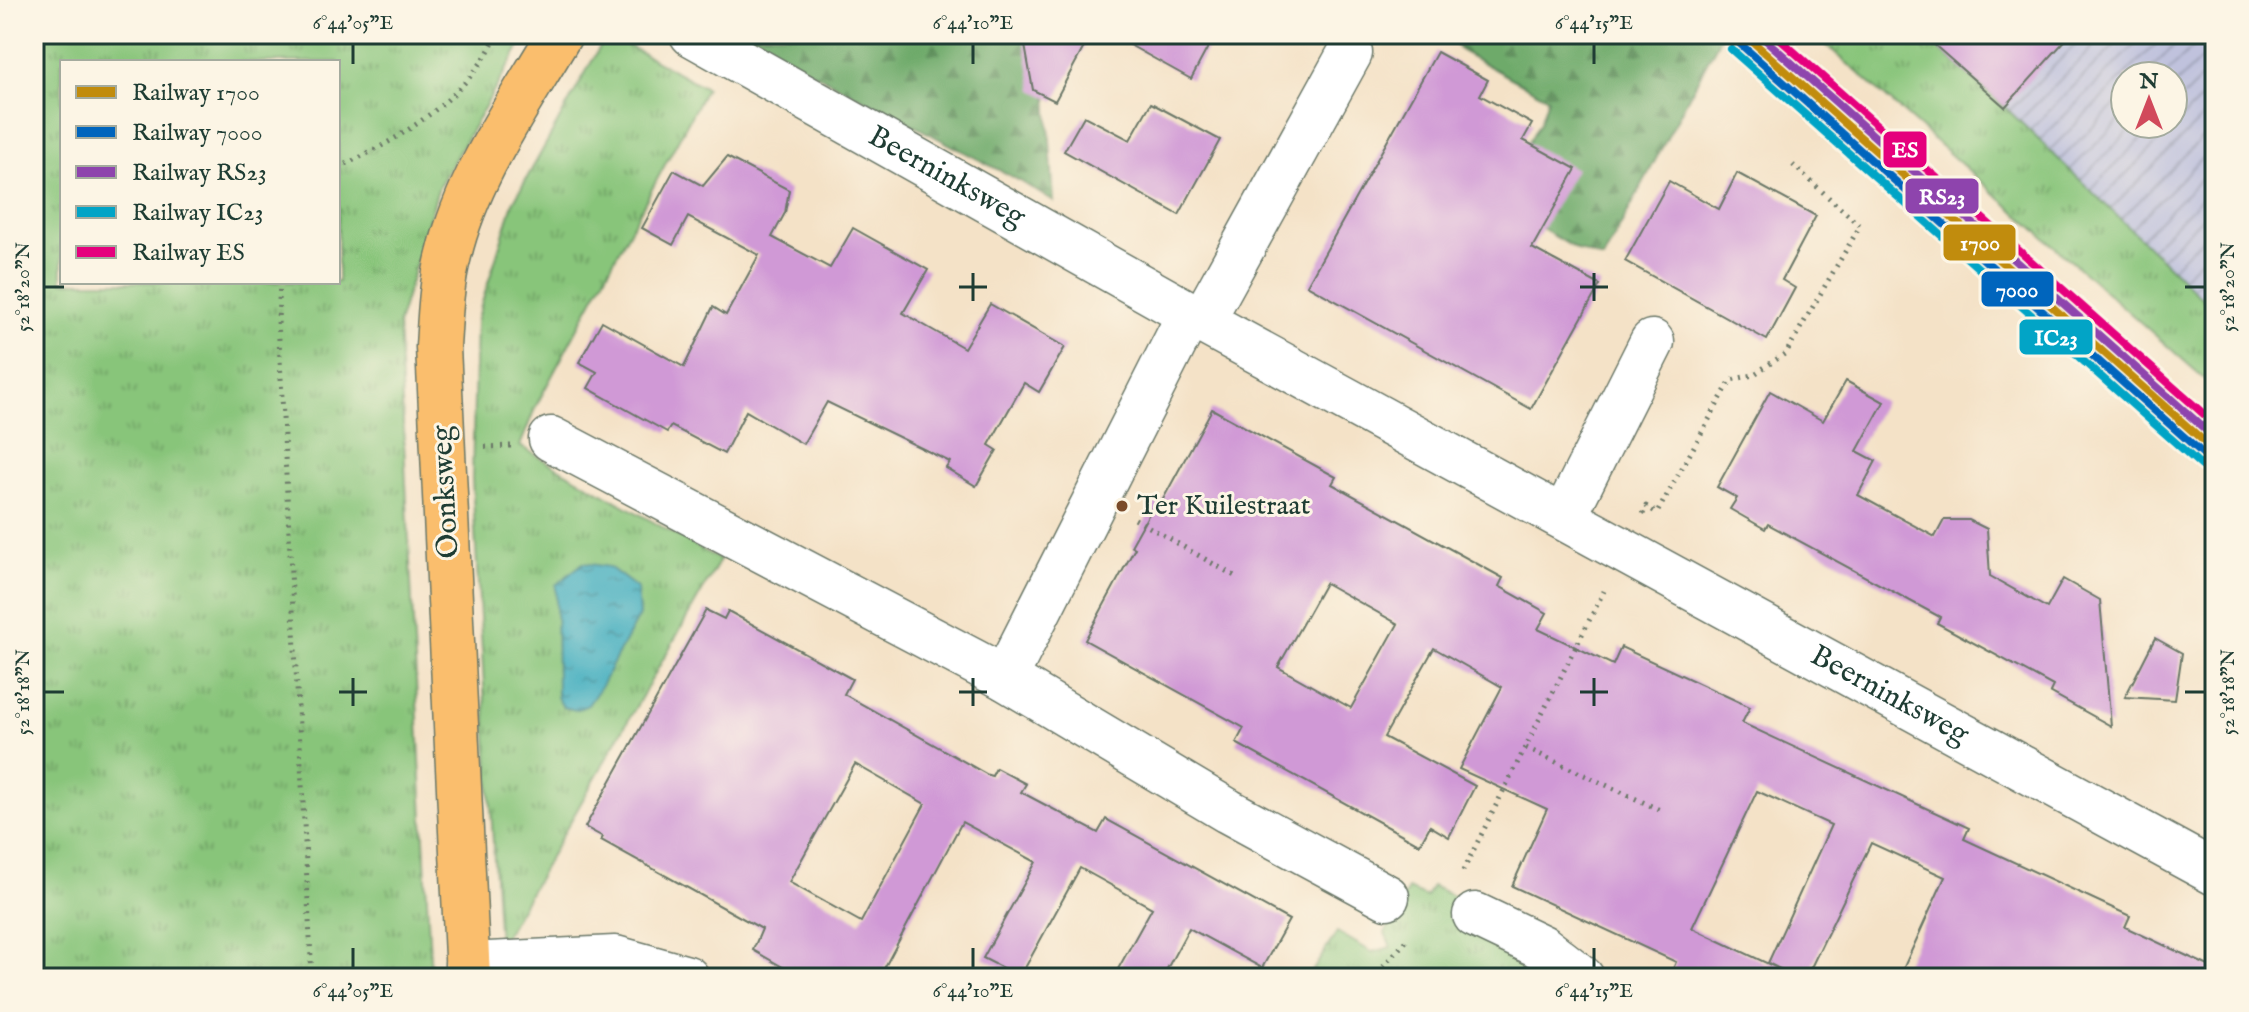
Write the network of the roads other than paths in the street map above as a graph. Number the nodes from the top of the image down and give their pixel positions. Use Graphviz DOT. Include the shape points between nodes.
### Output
graph roads {
  1 [pos="560,34"];
  2 [pos="692,34"];
  3 [pos="1350,53"];
  4 [pos="1196,317"];
  5 [pos="1652,342"];
  6 [pos="551,439"];
  7 [pos="1564,517"];
  8 [pos="1005,678"];
  9 [pos="2215,873"];
  10 [pos="1387,897"];
  11 [pos="1475,915"];
  12 [pos="467,971"];
  13 [pos="687,978"];
  14 [pos="1582,978"];
  1 -- 12 [label="main road, Oonksweg" via="484,162 449,253 438,347"];
  2 -- 4 [label="street, Beerninksweg"];
  3 -- 4 [label="street"];
  4 -- 7 [label="street, Beerninksweg"];
  4 -- 8 [label="street"];
  5 -- 7 [label="street"];
  6 -- 8 [label="street"];
  7 -- 9 [label="street, Beerninksweg"];
  8 -- 10 [label="street" via="1228,811"];
  11 -- 14 [label="street" via="1542,947"];
  12 -- 13 [label="street" via="615,958"];
}
